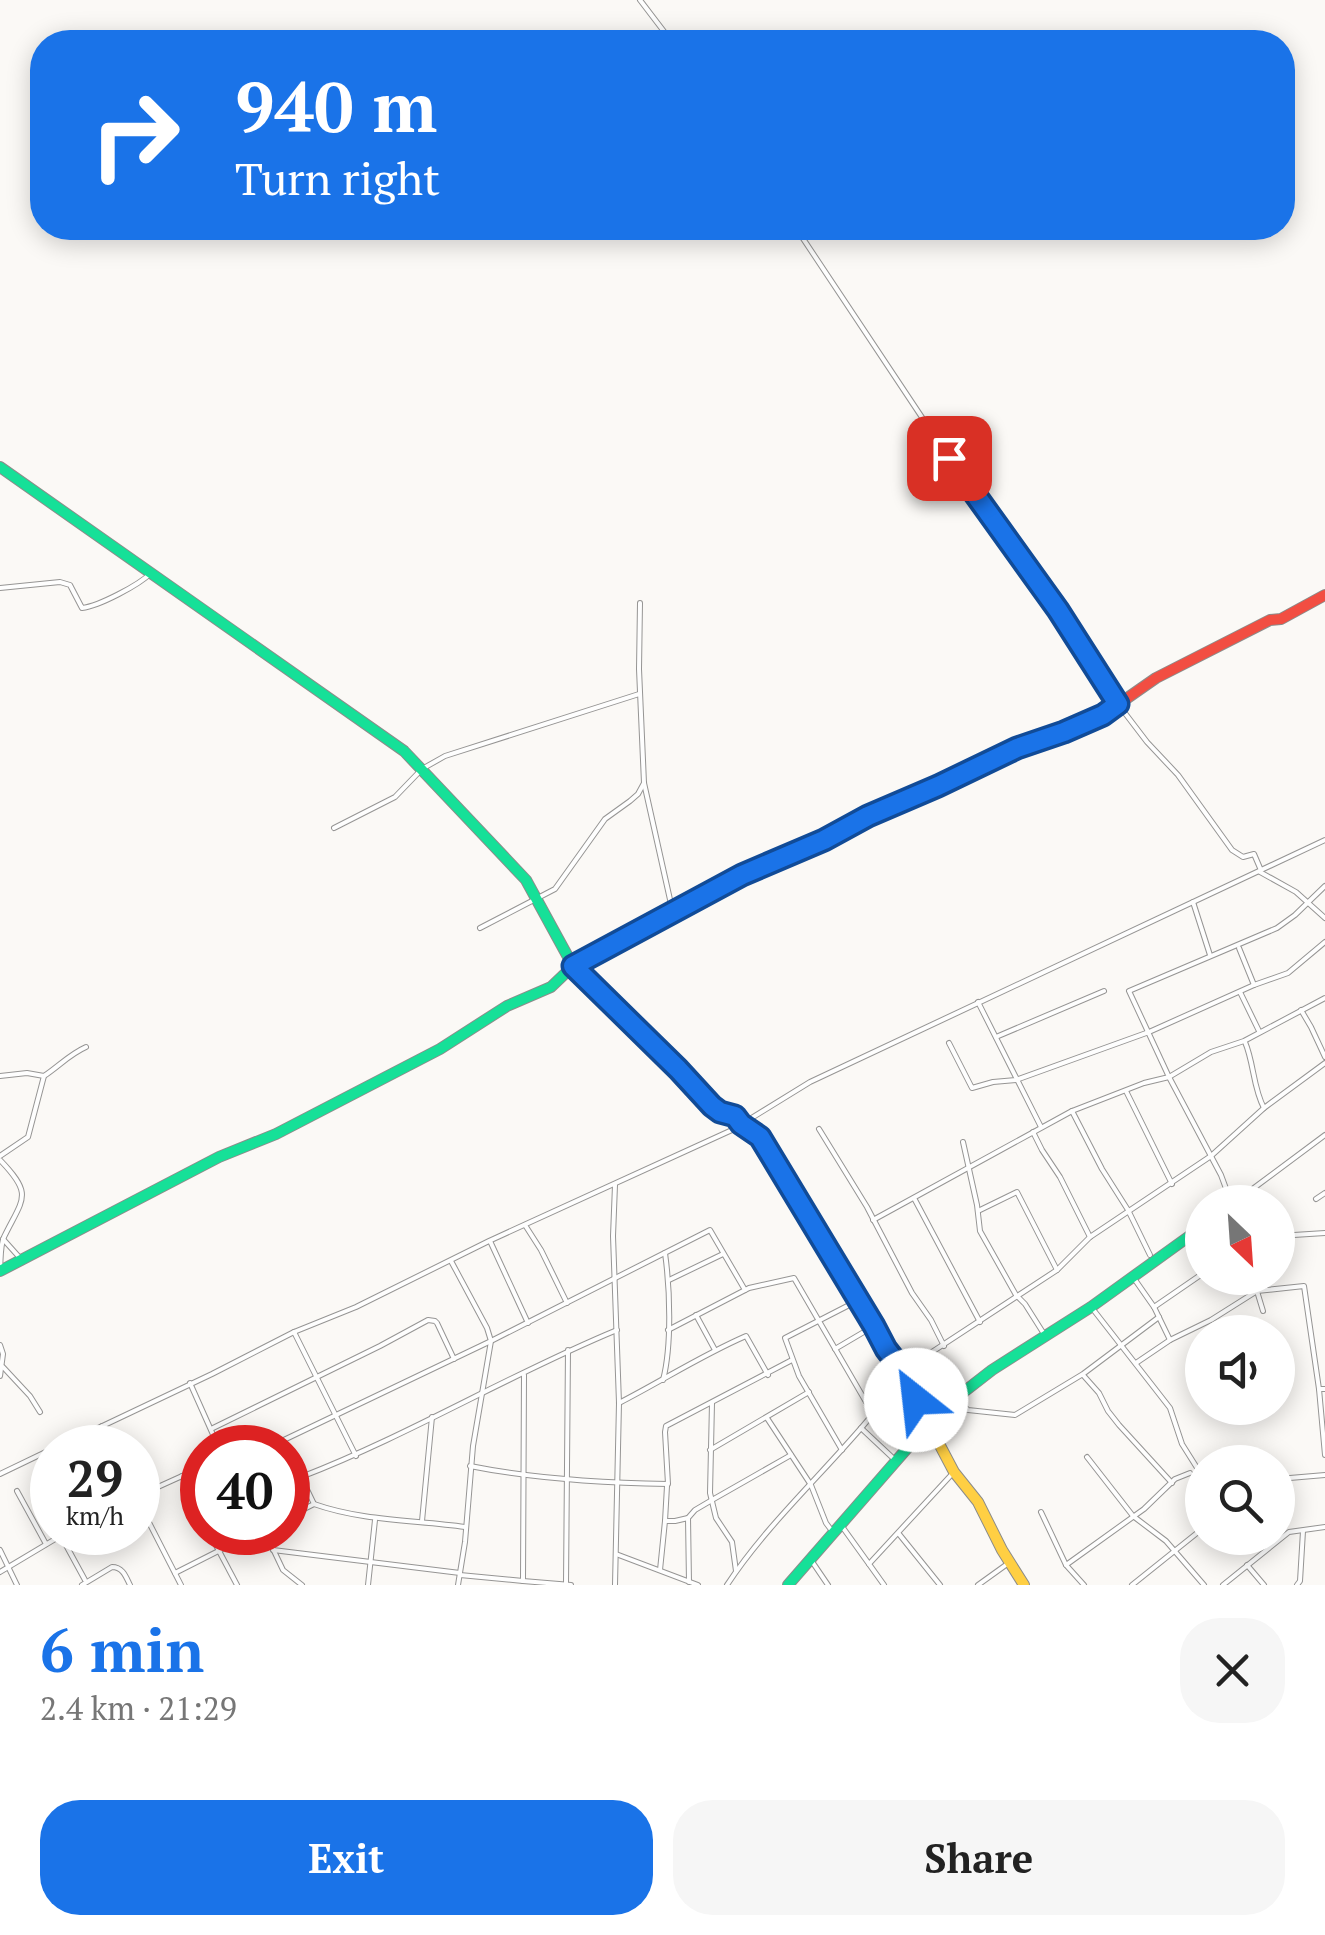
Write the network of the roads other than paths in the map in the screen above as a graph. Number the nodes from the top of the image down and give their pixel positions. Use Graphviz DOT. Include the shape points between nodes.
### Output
graph roads {
  1 [pos="640,0"];
  2 [pos="663,30"];
  3 [pos="804,240"];
  4 [pos="0,466"];
  5 [pos="151,572"];
  6 [pos="0,588"];
  7 [pos="1325,595"];
  8 [pos="640,603"];
  9 [pos="639,694"];
  10 [pos="1118,704"];
  11 [pos="422,770"];
  12 [pos="644,784"];
  13 [pos="334,828"];
  14 [pos="1325,840"];
  15 [pos="1259,870"];
  16 [pos="1325,886"];
  17 [pos="536,899"];
  18 [pos="1193,902"];
  19 [pos="1306,902"];
  20 [pos="673,913"];
  21 [pos="1325,918"];
  22 [pos="480,928"];
  23 [pos="1325,942"];
  24 [pos="1238,946"];
  25 [pos="1211,956"];
  26 [pos="573,966"];
  27 [pos="1254,985"];
  28 [pos="1104,992"];
  29 [pos="1240,992"];
  30 [pos="1325,998"];
  31 [pos="978,1002"];
  32 [pos="1300,1010"];
  33 [pos="1260,1031"];
  34 [pos="1149,1032"];
  35 [pos="996,1037"];
  36 [pos="1244,1041"];
  37 [pos="949,1043"];
  38 [pos="86,1047"];
  39 [pos="1325,1060"];
  40 [pos="0,1076"];
  41 [pos="44,1076"];
  42 [pos="1169,1077"];
  43 [pos="1016,1080"];
  44 [pos="1126,1091"];
  45 [pos="1264,1108"];
  46 [pos="1072,1110"];
  47 [pos="741,1124"];
  48 [pos="1041,1127"];
  49 [pos="818,1129"];
  50 [pos="1033,1132"];
  51 [pos="1325,1135"];
  52 [pos="962,1142"];
  53 [pos="1211,1156"];
  54 [pos="0,1158"];
  55 [pos="968,1166"];
  56 [pos="1172,1184"];
  57 [pos="616,1185"];
  58 [pos="1225,1185"];
  59 [pos="1256,1185"];
  60 [pos="1325,1193"];
  61 [pos="914,1197"];
  62 [pos="1316,1199"];
  63 [pos="1128,1210"];
  64 [pos="978,1211"];
  65 [pos="872,1220"];
  66 [pos="525,1225"];
  67 [pos="1325,1233"];
  68 [pos="1295,1235"];
  69 [pos="1090,1237"];
  70 [pos="3,1239"];
  71 [pos="1185,1240"];
  72 [pos="490,1241"];
  73 [pos="665,1253"];
  74 [pos="724,1254"];
  75 [pos="1150,1255"];
  76 [pos="22,1260"];
  77 [pos="451,1261"];
  78 [pos="0,1270"];
  79 [pos="1057,1270"];
  80 [pos="616,1277"];
  81 [pos="1133,1278"];
  82 [pos="669,1280"];
  83 [pos="1185,1286"];
  84 [pos="1295,1287"];
  85 [pos="745,1290"];
  86 [pos="1016,1295"];
  87 [pos="1251,1295"];
  88 [pos="1258,1295"];
  89 [pos="859,1300"];
  90 [pos="567,1303"];
  91 [pos="1091,1306"];
  92 [pos="1154,1307"];
  93 [pos="1263,1311"];
  94 [pos="696,1315"];
  95 [pos="1159,1317"];
  96 [pos="818,1319"];
  97 [pos="980,1322"];
  98 [pos="528,1323"];
  99 [pos="874,1326"];
  100 [pos="617,1330"];
  101 [pos="668,1330"];
  102 [pos="294,1332"];
  103 [pos="1044,1334"];
  104 [pos="1170,1340"];
  105 [pos="491,1341"];
  106 [pos="1122,1344"];
  107 [pos="0,1345"];
  108 [pos="944,1346"];
  109 [pos="835,1349"];
  110 [pos="568,1350"];
  111 [pos="715,1350"];
  112 [pos="454,1359"];
  113 [pos="792,1360"];
  114 [pos="1136,1363"];
  115 [pos="2,1367"];
  116 [pos="903,1371"];
  117 [pos="524,1373"];
  118 [pos="1083,1374"];
  119 [pos="768,1375"];
  120 [pos="0,1376"];
  121 [pos="318,1378"];
  122 [pos="663,1380"];
  123 [pos="190,1383"];
  124 [pos="1322,1389"];
  125 [pos="809,1392"];
  126 [pos="482,1393"];
  127 [pos="956,1398"];
  128 [pos="619,1402"];
  129 [pos="712,1403"];
  130 [pos="40,1412"];
  131 [pos="334,1416"];
  132 [pos="432,1417"];
  133 [pos="767,1418"];
  134 [pos="104,1425"];
  135 [pos="209,1425"];
  136 [pos="219,1425"];
  137 [pos="310,1427"];
  138 [pos="862,1428"];
  139 [pos="930,1428"];
  140 [pos="1185,1448"];
  141 [pos="710,1450"];
  142 [pos="843,1451"];
  143 [pos="791,1455"];
  144 [pos="1325,1455"];
  145 [pos="356,1456"];
  146 [pos="1087,1457"];
  147 [pos="30,1460"];
  148 [pos="896,1461"];
  149 [pos="470,1466"];
  150 [pos="954,1472"];
  151 [pos="0,1474"];
  152 [pos="1185,1475"];
  153 [pos="1325,1475"];
  154 [pos="524,1476"];
  155 [pos="568,1478"];
  156 [pos="1295,1478"];
  157 [pos="617,1483"];
  158 [pos="1172,1483"];
  159 [pos="668,1484"];
  160 [pos="812,1486"];
  161 [pos="17,1491"];
  162 [pos="712,1500"];
  163 [pos="314,1504"];
  164 [pos="310,1506"];
  165 [pos="1042,1512"];
  166 [pos="30,1515"];
  167 [pos="1134,1515"];
  168 [pos="376,1518"];
  169 [pos="688,1518"];
  170 [pos="422,1521"];
  171 [pos="665,1521"];
  172 [pos="1325,1526"];
  173 [pos="466,1528"];
  174 [pos="837,1529"];
  175 [pos="1304,1529"];
  176 [pos="898,1532"];
  177 [pos="160,1543"];
  178 [pos="1185,1543"];
  179 [pos="0,1550"];
  180 [pos="1175,1552"];
  181 [pos="30,1554"];
  182 [pos="310,1554"];
  183 [pos="616,1554"];
  184 [pos="70,1555"];
  185 [pos="213,1555"];
  186 [pos="221,1555"];
  187 [pos="276,1555"];
  188 [pos="811,1560"];
  189 [pos="370,1562"];
  190 [pos="1010,1562"];
  191 [pos="869,1564"];
  192 [pos="1247,1565"];
  193 [pos="1066,1566"];
  194 [pos="9,1567"];
  195 [pos="660,1570"];
  196 [pos="0,1572"];
  197 [pos="736,1572"];
  198 [pos="175,1573"];
  199 [pos="460,1574"];
  200 [pos="523,1582"];
  201 [pos="689,1582"];
  202 [pos="84,1583"];
  203 [pos="568,1584"];
  204 [pos="16,1585"];
  205 [pos="130,1585"];
  206 [pos="181,1585"];
  207 [pos="237,1585"];
  208 [pos="302,1585"];
  209 [pos="368,1585"];
  210 [pos="458,1585"];
  211 [pos="616,1585"];
  212 [pos="698,1585"];
  213 [pos="727,1585"];
  214 [pos="788,1585"];
  215 [pos="828,1585"];
  216 [pos="884,1585"];
  217 [pos="940,1585"];
  218 [pos="978,1585"];
  219 [pos="1024,1585"];
  220 [pos="1084,1585"];
  221 [pos="1132,1585"];
  222 [pos="1204,1585"];
  223 [pos="1224,1585"];
  224 [pos="1264,1585"];
  225 [pos="1297,1585"];
  1 -- 2 [label="street"];
  3 -- 10 [label="street"];
  4 -- 5 [label="street"];
  5 -- 6 [label="street" via="82,608 70,585 60,582"];
  5 -- 11 [label="street" via="404,750"];
  7 -- 10 [label="street" via="1156,678"];
  8 -- 9 [label="street"];
  9 -- 11 [label="street" via="445,756"];
  9 -- 12 [label="street"];
  10 -- 15 [label="street" via="1232,850 1242,857 1254,854"];
  10 -- 20 [label="street"];
  11 -- 13 [label="street" via="395,797"];
  11 -- 17 [label="street" via="526,880"];
  12 -- 17 [label="street" via="605,819 555,889"];
  12 -- 20 [label="street"];
  14 -- 15 [label="street"];
  15 -- 18 [label="street"];
  15 -- 19 [label="street"];
  16 -- 19 [label="street"];
  17 -- 22 [label="street"];
  17 -- 26 [label="street"];
  18 -- 25 [label="street"];
  18 -- 31 [label="street"];
  19 -- 21 [label="street"];
  19 -- 24 [label="street" via="1277,928"];
  20 -- 26 [label="street"];
  23 -- 27 [label="street" via="1288,973"];
  24 -- 25 [label="street"];
  24 -- 27 [label="street"];
  25 -- 34 [label="street" via="1129,992"];
  26 -- 47 [label="street" via="712,1106"];
  26 -- 76 [label="street" via="551,987 440,1048"];
  27 -- 29 [label="street"];
  28 -- 35 [label="street"];
  29 -- 33 [label="street"];
  29 -- 34 [label="street"];
  30 -- 32 [label="street"];
  31 -- 35 [label="street"];
  31 -- 47 [label="street" via="810,1082"];
  32 -- 33 [label="street"];
  32 -- 39 [label="street"];
  33 -- 36 [label="street"];
  34 -- 42 [label="street"];
  34 -- 43 [label="street"];
  35 -- 43 [label="street"];
  36 -- 42 [label="street"];
  36 -- 45 [label="street"];
  37 -- 43 [label="street" via="972,1088"];
  38 -- 41 [label="street"];
  39 -- 45 [label="street"];
  40 -- 41 [label="street"];
  41 -- 54 [label="street" via="28,1136"];
  42 -- 44 [label="street"];
  42 -- 53 [label="street"];
  43 -- 48 [label="street"];
  44 -- 46 [label="street"];
  44 -- 56 [label="street"];
  45 -- 53 [label="street"];
  46 -- 48 [label="street"];
  46 -- 63 [label="street"];
  47 -- 57 [label="street"];
  47 -- 89 [label="street" via="760,1137"];
  48 -- 50 [label="street"];
  49 -- 65 [label="street"];
  50 -- 55 [label="street"];
  50 -- 69 [label="street"];
  51 -- 59 [label="street"];
  52 -- 55 [label="street"];
  53 -- 56 [label="street"];
  53 -- 58 [label="street"];
  54 -- 70 [label="street" via="23,1197"];
  55 -- 61 [label="street"];
  55 -- 64 [label="street"];
  56 -- 63 [label="street"];
  57 -- 66 [label="street"];
  57 -- 80 [label="street"];
  60 -- 62 [label="street"];
  61 -- 65 [label="street"];
  61 -- 97 [label="street"];
  63 -- 69 [label="street"];
  63 -- 75 [label="street"];
  64 -- 79 [label="street" via="1016,1192"];
  64 -- 86 [label="street" via="980,1231"];
  65 -- 108 [label="street"];
  66 -- 72 [label="street"];
  66 -- 90 [label="street"];
  67 -- 68 [label="street"];
  69 -- 79 [label="street"];
  70 -- 76 [label="street"];
  70 -- 78 [label="street"];
  71 -- 81 [label="street"];
  72 -- 77 [label="street"];
  72 -- 98 [label="street"];
  73 -- 74 [label="street" via="710,1230"];
  73 -- 80 [label="street"];
  73 -- 82 [label="street"];
  74 -- 82 [label="street"];
  74 -- 85 [label="street"];
  76 -- 78 [label="street"];
  77 -- 102 [label="street"];
  77 -- 105 [label="street"];
  79 -- 86 [label="street"];
  80 -- 90 [label="street"];
  80 -- 100 [label="street"];
  81 -- 91 [label="street"];
  81 -- 92 [label="street"];
  82 -- 101 [label="street"];
  83 -- 92 [label="street"];
  84 -- 124 [label="street" via="1304,1286"];
  85 -- 94 [label="street"];
  85 -- 96 [label="street" via="794,1278"];
  86 -- 97 [label="street"];
  86 -- 103 [label="street"];
  87 -- 104 [label="street"];
  88 -- 93 [label="street"];
  89 -- 96 [label="street"];
  89 -- 99 [label="street"];
  90 -- 98 [label="street"];
  91 -- 103 [label="street"];
  91 -- 106 [label="street"];
  92 -- 95 [label="street"];
  94 -- 101 [label="street"];
  94 -- 111 [label="street"];
  95 -- 104 [label="street"];
  95 -- 106 [label="street"];
  96 -- 109 [label="street"];
  96 -- 113 [label="street" via="785,1338"];
  97 -- 108 [label="street"];
  98 -- 105 [label="street"];
  99 -- 109 [label="street"];
  99 -- 116 [label="street"];
  100 -- 110 [label="street"];
  100 -- 128 [label="street"];
  101 -- 122 [label="street"];
  102 -- 121 [label="street"];
  102 -- 123 [label="street"];
  103 -- 127 [label="street"];
  104 -- 114 [label="street"];
  105 -- 112 [label="street"];
  105 -- 126 [label="street"];
  106 -- 114 [label="street"];
  106 -- 118 [label="street"];
  107 -- 115 [label="street"];
  108 -- 116 [label="street"];
  109 -- 138 [label="street" via="873,1414"];
  110 -- 117 [label="street"];
  110 -- 155 [label="street"];
  111 -- 119 [label="street" via="746,1336"];
  111 -- 122 [label="street"];
  112 -- 121 [label="street" via="437,1323 428,1320"];
  112 -- 131 [label="street"];
  113 -- 119 [label="street"];
  113 -- 125 [label="street"];
  114 -- 140 [label="street" via="1170,1408"];
  115 -- 120 [label="street"];
  115 -- 130 [label="street"];
  116 -- 139 [label="street"];
  117 -- 126 [label="street"];
  117 -- 154 [label="street"];
  118 -- 127 [label="street" via="1015,1415 968,1410"];
  118 -- 158 [label="street"];
  119 -- 129 [label="street"];
  121 -- 131 [label="street"];
  121 -- 136 [label="street"];
  122 -- 128 [label="street"];
  123 -- 134 [label="street"];
  123 -- 135 [label="street"];
  124 -- 144 [label="street"];
  125 -- 133 [label="street"];
  125 -- 142 [label="street"];
  126 -- 132 [label="street"];
  126 -- 149 [label="street"];
  127 -- 139 [label="street"];
  128 -- 157 [label="street"];
  129 -- 141 [label="street"];
  129 -- 159 [label="street" via="666,1426"];
  131 -- 137 [label="street"];
  131 -- 145 [label="street"];
  132 -- 145 [label="street"];
  132 -- 170 [label="street"];
  133 -- 141 [label="street"];
  133 -- 143 [label="street"];
  138 -- 142 [label="street"];
  138 -- 148 [label="street"];
  139 -- 148 [label="street"];
  139 -- 150 [label="street"];
  141 -- 162 [label="street"];
  142 -- 160 [label="street"];
  143 -- 160 [label="street"];
  143 -- 162 [label="street"];
  145 -- 163 [label="street" via="302,1477"];
  146 -- 167 [label="street"];
  147 -- 151 [label="street"];
  148 -- 174 [label="street"];
  149 -- 154 [label="street"];
  149 -- 173 [label="street"];
  150 -- 176 [label="street"];
  150 -- 190 [label="street"];
  152 -- 158 [label="street"];
  153 -- 156 [label="street"];
  154 -- 155 [label="street"];
  154 -- 200 [label="street"];
  155 -- 157 [label="street"];
  155 -- 203 [label="street"];
  157 -- 159 [label="street"];
  157 -- 183 [label="street"];
  158 -- 167 [label="street"];
  159 -- 171 [label="street"];
  160 -- 174 [label="street" via="826,1523"];
  160 -- 197 [label="street"];
  161 -- 166 [label="street"];
  162 -- 169 [label="street"];
  162 -- 197 [label="street" via="732,1542"];
  163 -- 164 [label="street"];
  163 -- 168 [label="street"];
  165 -- 193 [label="street"];
  167 -- 180 [label="street"];
  167 -- 193 [label="street"];
  168 -- 170 [label="street"];
  168 -- 189 [label="street"];
  169 -- 171 [label="street"];
  169 -- 201 [label="street"];
  170 -- 173 [label="street"];
  171 -- 195 [label="street"];
  172 -- 175 [label="street"];
  173 -- 199 [label="street"];
  174 -- 188 [label="street"];
  174 -- 191 [label="street"];
  175 -- 192 [label="street" via="1289,1532"];
  175 -- 225 [label="street"];
  176 -- 191 [label="street"];
  176 -- 217 [label="street"];
  177 -- 198 [label="street"];
  178 -- 180 [label="street"];
  179 -- 194 [label="street"];
  180 -- 221 [label="street"];
  180 -- 222 [label="street"];
  181 -- 194 [label="street"];
  182 -- 189 [label="street"];
  183 -- 195 [label="street"];
  183 -- 211 [label="street"];
  184 -- 202 [label="street"];
  185 -- 198 [label="street"];
  186 -- 207 [label="street"];
  187 -- 208 [label="street"];
  188 -- 214 [label="street"];
  188 -- 215 [label="street"];
  189 -- 199 [label="street"];
  189 -- 209 [label="street"];
  190 -- 218 [label="street"];
  190 -- 219 [label="street"];
  191 -- 216 [label="street"];
  192 -- 223 [label="street"];
  192 -- 224 [label="street"];
  193 -- 220 [label="street"];
  194 -- 196 [label="street"];
  194 -- 204 [label="street"];
  195 -- 201 [label="street"];
  197 -- 213 [label="street"];
  198 -- 206 [label="street"];
  199 -- 200 [label="street"];
  199 -- 210 [label="street"];
  200 -- 203 [label="street"];
  201 -- 212 [label="street"];
  202 -- 205 [label="street" via="116,1567"];
}
